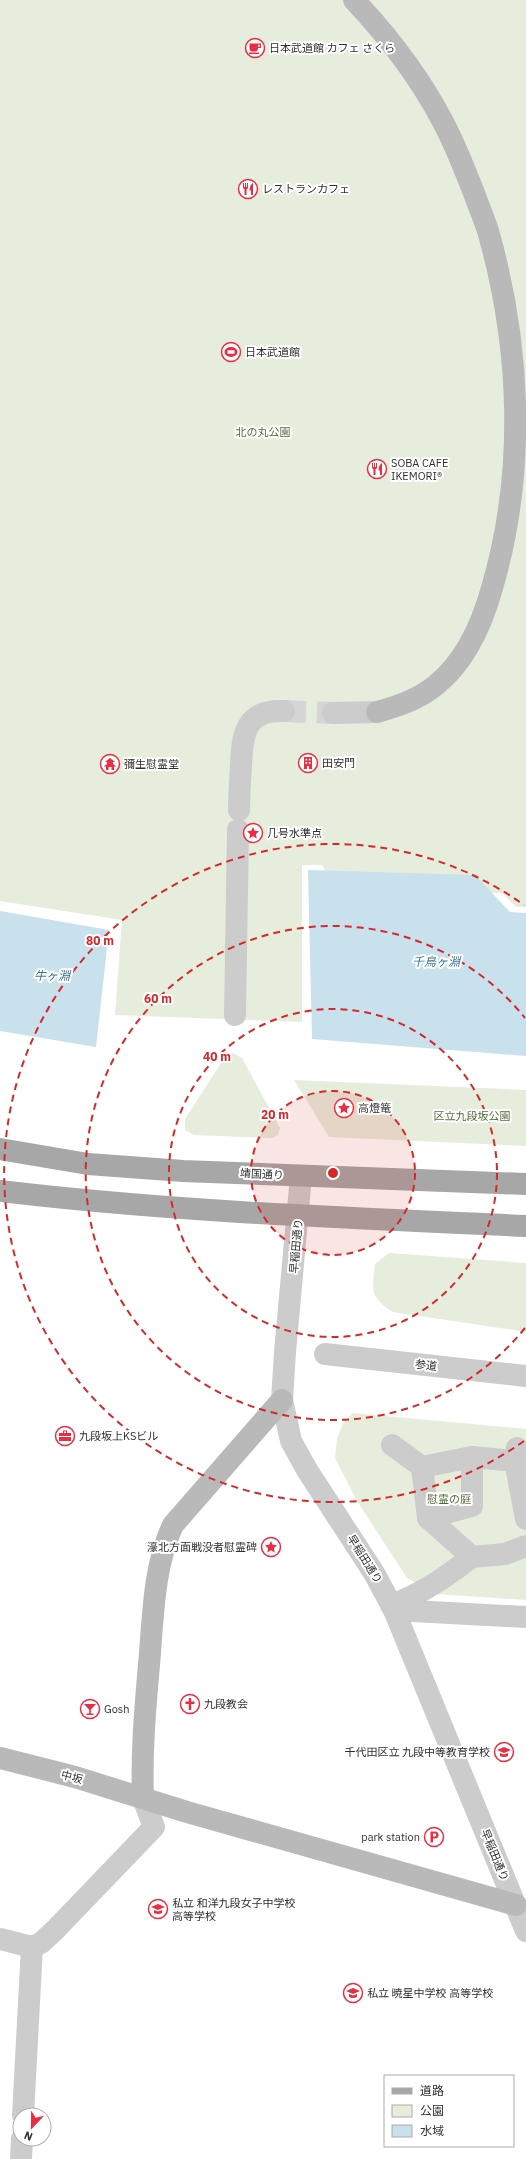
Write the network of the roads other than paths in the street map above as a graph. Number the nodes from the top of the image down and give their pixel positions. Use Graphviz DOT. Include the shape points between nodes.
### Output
graph roads {
  1 [pos="354,0"];
  2 [pos="284,711"];
  3 [pos="333,713"];
  4 [pos="235,1015"];
  5 [pos="0,1149"];
  6 [pos="301,1176"];
  7 [pos="526,1184"];
  8 [pos="0,1190"];
  9 [pos="299,1216"];
  10 [pos="526,1226"];
  11 [pos="325,1354"];
  12 [pos="526,1376"];
  13 [pos="282,1400"];
  14 [pos="392,1445"];
  15 [pos="472,1457"];
  16 [pos="422,1467"];
  17 [pos="428,1518"];
  18 [pos="526,1519"];
  19 [pos="526,1546"];
  20 [pos="472,1557"];
  21 [pos="393,1608"];
  22 [pos="526,1617"];
  23 [pos="0,1758"];
  24 [pos="143,1798"];
  25 [pos="516,1906"];
  26 [pos="526,1931"];
  27 [pos="0,1939"];
  28 [pos="32,1947"];
  29 [pos="23,2107"];
  30 [pos="22,2147"];
  31 [pos="21,2159"];
  1 -- 3 [label="street" via="396,50 430,100 458,152 488,230 509,328 516,407 516,469 509,521 498,568 484,617 470,646 437,685 417,698 377,712"];
  2 -- 4 [label="street" via="266,712 253,720 242,742"];
  5 -- 6 [label="main road, 靖国通り" via="88,1164"];
  6 -- 7 [label="main road, 靖国通り"];
  6 -- 9 [label="street, 早稲田通り"];
  8 -- 9 [label="main road" via="66,1198"];
  9 -- 10 [label="main road"];
  9 -- 13 [label="street, 早稲田通り"];
  11 -- 12 [label="street, 参道"];
  13 -- 21 [label="street, 早稲田通り" via="291,1441 374,1573"];
  13 -- 24 [label="street" via="173,1525 167,1536 154,1597 141,1756"];
  14 -- 16 [label="street"];
  15 -- 16 [label="street"];
  15 -- 17 [label="street" via="472,1506"];
  15 -- 18 [label="street" via="516,1455"];
  16 -- 17 [label="street"];
  17 -- 20 [label="street"];
  19 -- 20 [label="street" via="505,1554"];
  20 -- 21 [label="street" via="444,1578"];
  21 -- 22 [label="street"];
  21 -- 25 [label="street, 早稲田通り"];
  23 -- 24 [label="street, 中坂"];
  24 -- 25 [label="street, 中坂" via="204,1818"];
  24 -- 28 [label="street" via="154,1827 42,1943"];
  25 -- 26 [label="street, 早稲田通り"];
  27 -- 28 [label="street"];
  28 -- 29 [label="street"];
  30 -- 31 [label="street"];
}
